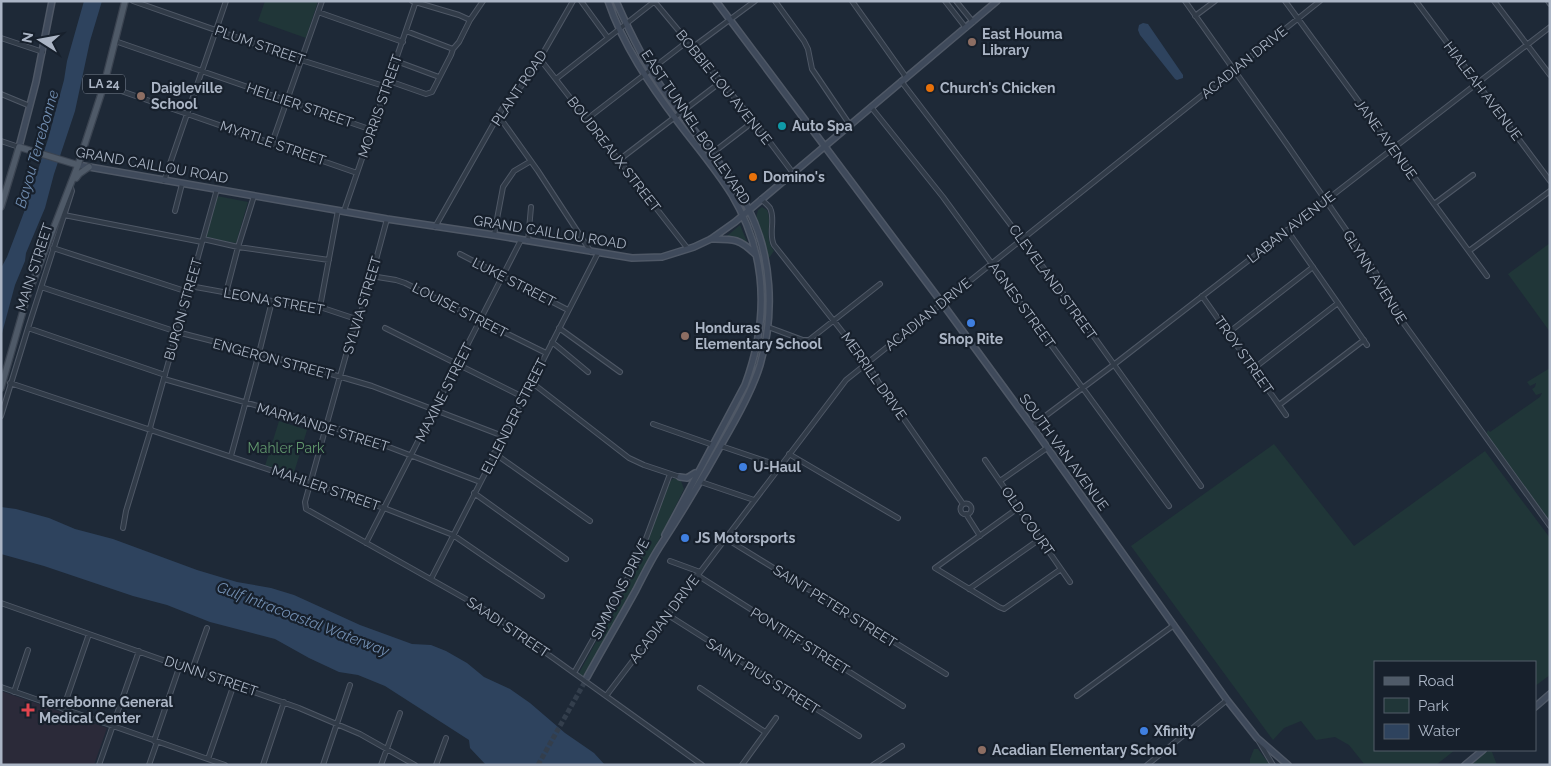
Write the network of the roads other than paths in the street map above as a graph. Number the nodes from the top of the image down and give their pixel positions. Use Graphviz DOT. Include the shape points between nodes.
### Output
graph roads {
  1 [pos="52,1"];
  2 [pos="125,1"];
  3 [pos="133,1"];
  4 [pos="226,1"];
  5 [pos="322,1"];
  6 [pos="483,1"];
  7 [pos="573,1"];
  8 [pos="581,1"];
  9 [pos="608,1"];
  10 [pos="616,1"];
  11 [pos="654,1"];
  12 [pos="716,1"];
  13 [pos="755,1"];
  14 [pos="775,1"];
  15 [pos="852,1"];
  16 [pos="945,1"];
  17 [pos="956,1"];
  18 [pos="997,1"];
  19 [pos="1185,1"];
  20 [pos="1215,1"];
  21 [pos="1285,1"];
  22 [pos="1320,1"];
  23 [pos="1416,1"];
  24 [pos="1494,1"];
  25 [pos="414,2"];
  26 [pos="318,12"];
  27 [pos="1195,16"];
  28 [pos="1298,18"];
  29 [pos="470,20"];
  30 [pos="730,20"];
  31 [pos="973,22"];
  32 [pos="626,24"];
  33 [pos="1550,27"];
  34 [pos="966,28"];
  35 [pos="620,29"];
  36 [pos="216,30"];
  37 [pos="406,31"];
  38 [pos="1,38"];
  39 [pos="608,38"];
  40 [pos="115,41"];
  41 [pos="688,41"];
  42 [pos="403,42"];
  43 [pos="1527,45"];
  44 [pos="693,47"];
  45 [pos="452,49"];
  46 [pos="43,52"];
  47 [pos="540,59"];
  48 [pos="301,60"];
  49 [pos="396,61"];
  50 [pos="1234,69"];
  51 [pos="651,70"];
  52 [pos="202,71"];
  53 [pos="645,75"];
  54 [pos="1550,75"];
  55 [pos="439,77"];
  56 [pos="906,77"];
  57 [pos="556,79"];
  58 [pos="389,80"];
  59 [pos="722,81"];
  60 [pos="901,81"];
  61 [pos="1477,83"];
  62 [pos="104,85"];
  63 [pos="387,87"];
  64 [pos="1,94"];
  65 [pos="287,100"];
  66 [pos="30,106"];
  67 [pos="871,107"];
  68 [pos="680,112"];
  69 [pos="187,113"];
  70 [pos="498,115"];
  71 [pos="674,118"];
  72 [pos="587,120"];
  73 [pos="754,121"];
  74 [pos="850,125"];
  75 [pos="372,130"];
  76 [pos="2,143"];
  77 [pos="272,143"];
  78 [pos="19,147"];
  79 [pos="825,147"];
  80 [pos="1393,148"];
  81 [pos="712,153"];
  82 [pos="706,158"];
  83 [pos="619,160"];
  84 [pos="530,161"];
  85 [pos="78,165"];
  86 [pos="89,167"];
  87 [pos="357,173"];
  88 [pos="793,173"];
  89 [pos="1473,175"];
  90 [pos="164,180"];
  91 [pos="1550,181"];
  92 [pos="71,184"];
  93 [pos="182,184"];
  94 [pos="217,189"];
  95 [pos="1550,192"];
  96 [pos="254,196"];
  97 [pos="762,199"];
  98 [pos="1325,200"];
  99 [pos="1434,204"];
  100 [pos="2,205"];
  101 [pos="531,206"];
  102 [pos="748,210"];
  103 [pos="175,211"];
  104 [pos="341,211"];
  105 [pos="64,215"];
  106 [pos="742,215"];
  107 [pos="387,219"];
  108 [pos="435,227"];
  109 [pos="1287,230"];
  110 [pos="494,235"];
  111 [pos="711,239"];
  112 [pos="1022,239"];
  113 [pos="203,240"];
  114 [pos="521,240"];
  115 [pos="528,241"];
  116 [pos="238,247"];
  117 [pos="53,248"];
  118 [pos="688,249"];
  119 [pos="1469,251"];
  120 [pos="594,252"];
  121 [pos="460,254"];
  122 [pos="756,255"];
  123 [pos="329,260"];
  124 [pos="992,263"];
  125 [pos="1313,267"];
  126 [pos="371,276"];
  127 [pos="503,276"];
  128 [pos="1487,276"];
  129 [pos="880,284"];
  130 [pos="41,286"];
  131 [pos="190,286"];
  132 [pos="188,292"];
  133 [pos="226,293"];
  134 [pos="1202,296"];
  135 [pos="272,301"];
  136 [pos="942,303"];
  137 [pos="1338,303"];
  138 [pos="320,307"];
  139 [pos="568,310"];
  140 [pos="356,319"];
  141 [pos="480,320"];
  142 [pos="835,320"];
  143 [pos="768,327"];
  144 [pos="28,328"];
  145 [pos="385,328"];
  146 [pos="559,328"];
  147 [pos="177,332"];
  148 [pos="1228,333"];
  149 [pos="1364,340"];
  150 [pos="552,342"];
  151 [pos="1368,345"];
  152 [pos="259,354"];
  153 [pos="546,354"];
  154 [pos="867,363"];
  155 [pos="458,364"];
  156 [pos="1114,364"];
  157 [pos="1253,369"];
  158 [pos="588,372"];
  159 [pos="620,372"];
  160 [pos="340,376"];
  161 [pos="164,377"];
  162 [pos="531,382"];
  163 [pos="10,383"];
  164 [pos="1,388"];
  165 [pos="1082,388"];
  166 [pos="523,397"];
  167 [pos="246,403"];
  168 [pos="1279,405"];
  169 [pos="435,409"];
  170 [pos="1286,415"];
  171 [pos="1,416"];
  172 [pos="652,424"];
  173 [pos="326,426"];
  174 [pos="1032,426"];
  175 [pos="150,429"];
  176 [pos="721,431"];
  177 [pos="503,436"];
  178 [pos="714,445"];
  179 [pos="721,446"];
  180 [pos="1047,448"];
  181 [pos="494,453"];
  182 [pos="789,454"];
  183 [pos="411,455"];
  184 [pos="231,456"];
  185 [pos="714,458"];
  186 [pos="985,460"];
  187 [pos="780,466"];
  188 [pos="700,469"];
  189 [pos="670,474"];
  190 [pos="680,477"];
  191 [pos="1000,481"];
  192 [pos="480,482"];
  193 [pos="701,482"];
  194 [pos="310,483"];
  195 [pos="1201,486"];
  196 [pos="474,494"];
  197 [pos="686,494"];
  198 [pos="754,500"];
  199 [pos="963,504"];
  200 [pos="1169,506"];
  201 [pos="305,507"];
  202 [pos="384,508"];
  203 [pos="1018,508"];
  204 [pos="966,514"];
  205 [pos="898,518"];
  206 [pos="590,521"];
  207 [pos="1550,526"];
  208 [pos="123,528"];
  209 [pos="453,535"];
  210 [pos="980,536"];
  211 [pos="725,538"];
  212 [pos="1040,539"];
  213 [pos="366,543"];
  214 [pos="661,544"];
  215 [pos="566,559"];
  216 [pos="670,561"];
  217 [pos="1061,569"];
  218 [pos="698,574"];
  219 [pos="431,579"];
  220 [pos="1070,582"];
  221 [pos="969,589"];
  222 [pos="542,596"];
  223 [pos="1,603"];
  224 [pos="668,615"];
  225 [pos="1174,624"];
  226 [pos="207,628"];
  227 [pos="89,634"];
  228 [pos="28,650"];
  229 [pos="139,651"];
  230 [pos="180,665"];
  231 [pos="192,670"];
  232 [pos="574,673"];
  233 [pos="946,674"];
  234 [pos="587,677"];
  235 [pos="234,684"];
  236 [pos="350,685"];
  237 [pos="1,687"];
  238 [pos="700,688"];
  239 [pos="14,692"];
  240 [pos="1550,694"];
  241 [pos="606,696"];
  242 [pos="1077,696"];
  243 [pos="1227,700"];
  244 [pos="284,702"];
  245 [pos="903,706"];
  246 [pos="1536,706"];
  247 [pos="63,709"];
  248 [pos="400,712"];
  249 [pos="776,718"];
  250 [pos="338,723"];
  251 [pos="112,726"];
  252 [pos="766,732"];
  253 [pos="859,736"];
  254 [pos="446,738"];
  255 [pos="1256,738"];
  256 [pos="155,741"];
  257 [pos="902,746"];
  258 [pos="387,748"];
  259 [pos="1482,751"];
  260 [pos="209,759"];
  261 [pos="1282,759"];
  262 [pos="99,765"];
  263 [pos="148,765"];
  264 [pos="208,765"];
  265 [pos="225,765"];
  266 [pos="264,765"];
  267 [pos="323,765"];
  268 [pos="381,765"];
  269 [pos="415,765"];
  270 [pos="436,765"];
  271 [pos="702,765"];
  272 [pos="742,765"];
  273 [pos="873,765"];
  274 [pos="1147,765"];
  275 [pos="1275,765"];
  276 [pos="1288,765"];
  277 [pos="1465,765"];
  1 -- 46 [label="main road"];
  2 -- 40 [label="main road, MAIN STREET / LA 24"];
  3 -- 36 [label="street, PLUM STREET"];
  4 -- 36 [label="street"];
  5 -- 26 [label="street"];
  6 -- 29 [label="street"];
  7 -- 47 [label="street, PLANT ROAD"];
  8 -- 39 [label="street"];
  9 -- 35 [label="main road, EAST TUNNEL BOULEVARD"];
  10 -- 32 [label="main road, EAST TUNNEL BOULEVARD"];
  11 -- 32 [label="street"];
  11 -- 41 [label="street, BOBBIE LOU AVENUE"];
  12 -- 30 [label="main road, SOUTH VAN AVENUE"];
  13 -- 30 [label="street"];
  14 -- 74 [label="street" via="804,41 812,69"];
  15 -- 56 [label="street"];
  16 -- 34 [label="street"];
  17 -- 31 [label="street"];
  18 -- 31 [label="main road, GRAND CAILLOU ROAD"];
  19 -- 27 [label="street, GLYNN AVENUE"];
  20 -- 27 [label="street"];
  21 -- 28 [label="street, JANE AVENUE"];
  22 -- 28 [label="street, ACADIAN DRIVE"];
  23 -- 61 [label="street, HIALEAH AVENUE"];
  24 -- 43 [label="street"];
  25 -- 29 [label="street"];
  25 -- 37 [label="street, MORRIS STREET"];
  26 -- 42 [label="street"];
  26 -- 48 [label="street"];
  27 -- 50 [label="street, GLYNN AVENUE"];
  28 -- 50 [label="street, ACADIAN DRIVE"];
  28 -- 80 [label="street, JANE AVENUE"];
  29 -- 45 [label="street"];
  30 -- 44 [label="street"];
  30 -- 79 [label="main road, SOUTH VAN AVENUE"];
  31 -- 34 [label="main road, GRAND CAILLOU ROAD"];
  32 -- 35 [label="street"];
  32 -- 51 [label="main road, EAST TUNNEL BOULEVARD"];
  33 -- 43 [label="street, LABAN AVENUE"];
  34 -- 56 [label="main road, GRAND CAILLOU ROAD"];
  35 -- 39 [label="street"];
  35 -- 53 [label="main road, EAST TUNNEL BOULEVARD"];
  36 -- 48 [label="street, PLUM STREET"];
  36 -- 52 [label="street"];
  37 -- 42 [label="street, MORRIS STREET"];
  37 -- 45 [label="street"];
  38 -- 46 [label="street"];
  39 -- 57 [label="street"];
  40 -- 52 [label="street, HELLIER STREET"];
  40 -- 62 [label="main road, MAIN STREET / LA 24"];
  41 -- 44 [label="street, BOBBIE LOU AVENUE"];
  41 -- 51 [label="street"];
  42 -- 49 [label="street, MORRIS STREET"];
  43 -- 54 [label="street"];
  43 -- 61 [label="street, LABAN AVENUE"];
  44 -- 59 [label="street, BOBBIE LOU AVENUE"];
  45 -- 55 [label="street"];
  46 -- 66 [label="main road"];
  47 -- 57 [label="street, BOUDREAUX STREET"];
  47 -- 70 [label="street, PLANT ROAD"];
  48 -- 63 [label="street, PLUM STREET"];
  48 -- 65 [label="street"];
  49 -- 55 [label="street"];
  49 -- 58 [label="street, MORRIS STREET"];
  50 -- 98 [label="street, GLYNN AVENUE"];
  50 -- 112 [label="street, ACADIAN DRIVE"];
  51 -- 53 [label="street"];
  51 -- 68 [label="main road, EAST TUNNEL BOULEVARD"];
  52 -- 65 [label="street, HELLIER STREET"];
  52 -- 69 [label="street"];
  53 -- 71 [label="main road, EAST TUNNEL BOULEVARD"];
  53 -- 72 [label="street"];
  55 -- 58 [label="street" via="430,94"];
  56 -- 60 [label="main road, GRAND CAILLOU ROAD"];
  57 -- 72 [label="street, BOUDREAUX STREET"];
  58 -- 63 [label="street, MORRIS STREET"];
  59 -- 68 [label="street"];
  59 -- 73 [label="street, BOBBIE LOU AVENUE"];
  60 -- 67 [label="main road, GRAND CAILLOU ROAD"];
  60 -- 112 [label="street, CLEVELAND STREET"];
  61 -- 80 [label="street, LABAN AVENUE"];
  61 -- 91 [label="street, HIALEAH AVENUE"];
  62 -- 69 [label="street, MYRTLE STREET"];
  62 -- 85 [label="main road, MAIN STREET / LA 24"];
  63 -- 75 [label="street, MORRIS STREET"];
  64 -- 66 [label="street"];
  65 -- 75 [label="street, HELLIER STREET"];
  65 -- 77 [label="street"];
  66 -- 78 [label="main road"];
  67 -- 74 [label="main road, GRAND CAILLOU ROAD"];
  67 -- 124 [label="street, AGNES STREET"];
  68 -- 71 [label="street"];
  68 -- 81 [label="main road, EAST TUNNEL BOULEVARD"];
  69 -- 77 [label="street, MYRTLE STREET"];
  69 -- 90 [label="street"];
  70 -- 84 [label="street"];
  70 -- 108 [label="street, PLANT ROAD"];
  71 -- 82 [label="main road, EAST TUNNEL BOULEVARD"];
  71 -- 83 [label="street"];
  72 -- 83 [label="street, BOUDREAUX STREET"];
  73 -- 81 [label="street"];
  73 -- 88 [label="street, BOBBIE LOU AVENUE"];
  74 -- 79 [label="main road, GRAND CAILLOU ROAD"];
  75 -- 87 [label="street, MORRIS STREET"];
  76 -- 78 [label="street"];
  77 -- 87 [label="street, MYRTLE STREET"];
  78 -- 85 [label="main road, GRAND CAILLOU ROAD"];
  78 -- 100 [label="main road"];
  79 -- 88 [label="main road, GRAND CAILLOU ROAD"];
  79 -- 136 [label="main road, SOUTH VAN AVENUE"];
  80 -- 98 [label="street, LABAN AVENUE"];
  80 -- 99 [label="street, JANE AVENUE"];
  81 -- 82 [label="street"];
  81 -- 102 [label="main road, EAST TUNNEL BOULEVARD"];
  82 -- 106 [label="main road, EAST TUNNEL BOULEVARD"];
  83 -- 118 [label="street, BOUDREAUX STREET"];
  84 -- 110 [label="street" via="514,171 503,186"];
  84 -- 120 [label="street"];
  85 -- 86 [label="main road, GRAND CAILLOU ROAD"];
  85 -- 92 [label="main road, MAIN STREET / LA 24"];
  86 -- 90 [label="main road, GRAND CAILLOU ROAD"];
  86 -- 92 [label="main road"];
  87 -- 104 [label="street, MORRIS STREET"];
  88 -- 97 [label="main road, GRAND CAILLOU ROAD"];
  89 -- 99 [label="street"];
  90 -- 93 [label="main road, GRAND CAILLOU ROAD"];
  92 -- 105 [label="street, MAIN STREET" via="72,191"];
  92 -- 164 [label="main road, MAIN STREET / LA 24" via="27,297"];
  93 -- 94 [label="main road, GRAND CAILLOU ROAD"];
  93 -- 103 [label="street"];
  94 -- 96 [label="main road, GRAND CAILLOU ROAD"];
  94 -- 113 [label="street, BURON STREET"];
  95 -- 119 [label="street"];
  96 -- 104 [label="main road, GRAND CAILLOU ROAD"];
  96 -- 116 [label="street"];
  97 -- 102 [label="main road, GRAND CAILLOU ROAD"];
  97 -- 142 [label="street, MERRILL DRIVE" via="772,216 771,238 774,245"];
  98 -- 109 [label="street, LABAN AVENUE"];
  98 -- 207 [label="street, GLYNN AVENUE" via="1376,273 1402,321"];
  99 -- 119 [label="street, JANE AVENUE"];
  101 -- 115 [label="street"];
  102 -- 106 [label="main road, GRAND CAILLOU ROAD"];
  102 -- 143 [label="main road, EAST TUNNEL BOULEVARD" via="766,264"];
  104 -- 107 [label="main road, GRAND CAILLOU ROAD"];
  104 -- 123 [label="street, MORRIS STREET"];
  105 -- 113 [label="street"];
  105 -- 117 [label="street, MAIN STREET"];
  106 -- 111 [label="main road, GRAND CAILLOU ROAD"];
  106 -- 122 [label="main road, EAST TUNNEL BOULEVARD"];
  107 -- 108 [label="main road, GRAND CAILLOU ROAD"];
  107 -- 126 [label="street, SYLVIA STREET"];
  108 -- 110 [label="main road, GRAND CAILLOU ROAD"];
  109 -- 125 [label="street"];
  109 -- 134 [label="street, LABAN AVENUE"];
  110 -- 114 [label="main road, GRAND CAILLOU ROAD"];
  111 -- 118 [label="main road, GRAND CAILLOU ROAD"];
  111 -- 122 [label="main road" via="739,241"];
  112 -- 124 [label="street, ACADIAN DRIVE"];
  112 -- 156 [label="street, CLEVELAND STREET"];
  113 -- 116 [label="street"];
  113 -- 131 [label="street, BURON STREET"];
  114 -- 115 [label="main road, GRAND CAILLOU ROAD"];
  114 -- 127 [label="street, MAXINE STREET"];
  115 -- 120 [label="main road, GRAND CAILLOU ROAD"];
  116 -- 123 [label="street"];
  116 -- 133 [label="street"];
  117 -- 130 [label="street, MAIN STREET"];
  117 -- 132 [label="street"];
  118 -- 120 [label="main road, GRAND CAILLOU ROAD" via="650,258"];
  119 -- 128 [label="street, JANE AVENUE"];
  120 -- 139 [label="street, ELLENDER STREET"];
  121 -- 127 [label="street, LUKE STREET"];
  122 -- 176 [label="main road, EAST TUNNEL BOULEVARD" via="762,313 757,346 744,385"];
  123 -- 138 [label="street, MORRIS STREET"];
  124 -- 136 [label="street, ACADIAN DRIVE"];
  124 -- 165 [label="street, AGNES STREET"];
  125 -- 137 [label="street"];
  125 -- 148 [label="street"];
  126 -- 140 [label="street, SYLVIA STREET" via="364,304"];
  126 -- 141 [label="street, LOUISE STREET" via="405,283"];
  127 -- 139 [label="street, LUKE STREET"];
  127 -- 141 [label="street, MAXINE STREET"];
  129 -- 142 [label="street"];
  130 -- 144 [label="street, MAIN STREET"];
  130 -- 147 [label="street, ENGERON STREET"];
  131 -- 132 [label="street, BURON STREET"];
  131 -- 133 [label="street, LEONA STREET"];
  132 -- 147 [label="street, BURON STREET"];
  133 -- 135 [label="street, LEONA STREET"];
  134 -- 148 [label="street, TROY STREET"];
  134 -- 156 [label="street, LABAN AVENUE"];
  135 -- 138 [label="street, LEONA STREET"];
  135 -- 152 [label="street"];
  136 -- 154 [label="street, ACADIAN DRIVE"];
  136 -- 174 [label="main road, SOUTH VAN AVENUE"];
  137 -- 149 [label="street"];
  137 -- 157 [label="street"];
  138 -- 140 [label="street, LEONA STREET"];
  139 -- 146 [label="street, ELLENDER STREET"];
  140 -- 160 [label="street, SYLVIA STREET"];
  141 -- 153 [label="street, LOUISE STREET"];
  141 -- 155 [label="street, MAXINE STREET"];
  142 -- 143 [label="street" via="806,341"];
  142 -- 154 [label="street, MERRILL DRIVE"];
  143 -- 179 [label="main road, EAST TUNNEL BOULEVARD" via="755,380"];
  144 -- 161 [label="street, MARMANDE STREET"];
  144 -- 163 [label="street, MAIN STREET"];
  145 -- 155 [label="street"];
  146 -- 150 [label="street, ELLENDER STREET"];
  146 -- 159 [label="street"];
  147 -- 152 [label="street, ENGERON STREET"];
  147 -- 161 [label="street, BURON STREET"];
  148 -- 157 [label="street, TROY STREET"];
  149 -- 151 [label="street"];
  149 -- 168 [label="street"];
  150 -- 153 [label="street, ELLENDER STREET"];
  150 -- 158 [label="street"];
  152 -- 160 [label="street, ENGERON STREET"];
  152 -- 167 [label="street"];
  153 -- 162 [label="street, ELLENDER STREET"];
  154 -- 182 [label="street, ACADIAN DRIVE" via="841,385"];
  154 -- 199 [label="street, MERRILL DRIVE"];
  155 -- 166 [label="street"];
  155 -- 169 [label="street, MAXINE STREET"];
  156 -- 165 [label="street, LABAN AVENUE"];
  156 -- 195 [label="street, CLEVELAND STREET"];
  157 -- 168 [label="street, TROY STREET"];
  160 -- 169 [label="street, ENGERON STREET"];
  160 -- 173 [label="street, SYLVIA STREET"];
  161 -- 167 [label="street, MARMANDE STREET"];
  161 -- 175 [label="street, BURON STREET"];
  162 -- 166 [label="street, ELLENDER STREET"];
  162 -- 189 [label="street" via="629,458"];
  163 -- 171 [label="street, MAIN STREET"];
  163 -- 175 [label="street, MAHLER STREET"];
  165 -- 174 [label="street, LABAN AVENUE"];
  165 -- 200 [label="street, AGNES STREET"];
  166 -- 177 [label="street, ELLENDER STREET"];
  167 -- 173 [label="street, MARMANDE STREET"];
  167 -- 184 [label="street"];
  168 -- 170 [label="street, TROY STREET"];
  169 -- 177 [label="street, ENGERON STREET"];
  169 -- 183 [label="street, MAXINE STREET"];
  172 -- 178 [label="street"];
  173 -- 183 [label="street, MARMANDE STREET"];
  173 -- 194 [label="street, SYLVIA STREET"];
  174 -- 180 [label="main road, SOUTH VAN AVENUE"];
  175 -- 184 [label="street, MAHLER STREET"];
  175 -- 208 [label="street, BURON STREET"];
  176 -- 178 [label="main road, EAST TUNNEL BOULEVARD"];
  176 -- 179 [label="main road"];
  177 -- 181 [label="street, ELLENDER STREET"];
  178 -- 185 [label="main road"];
  178 -- 188 [label="main road, EAST TUNNEL BOULEVARD"];
  179 -- 185 [label="main road, EAST TUNNEL BOULEVARD"];
  179 -- 187 [label="street"];
  180 -- 191 [label="street"];
  180 -- 225 [label="main road, SOUTH VAN AVENUE"];
  181 -- 192 [label="street, ELLENDER STREET"];
  181 -- 206 [label="street"];
  182 -- 187 [label="street, ACADIAN DRIVE"];
  182 -- 205 [label="street"];
  183 -- 192 [label="street, MARMANDE STREET"];
  183 -- 202 [label="street, MAXINE STREET"];
  184 -- 194 [label="street, MAHLER STREET"];
  185 -- 193 [label="main road, EAST TUNNEL BOULEVARD"];
  186 -- 191 [label="street, OLD COURT"];
  187 -- 198 [label="street, ACADIAN DRIVE"];
  188 -- 190 [label="main road" via="690,477"];
  188 -- 197 [label="main road, EAST TUNNEL BOULEVARD"];
  189 -- 190 [label="street"];
  189 -- 232 [label="street, SIMMONS DRIVE" via="638,560"];
  190 -- 197 [label="main road" via="685,481"];
  191 -- 203 [label="street, OLD COURT"];
  192 -- 196 [label="street, ELLENDER STREET"];
  193 -- 198 [label="street"];
  193 -- 214 [label="main road, EAST TUNNEL BOULEVARD"];
  194 -- 201 [label="street, SYLVIA STREET"];
  194 -- 202 [label="street, MAHLER STREET"];
  196 -- 209 [label="street, ELLENDER STREET"];
  196 -- 215 [label="street"];
  197 -- 214 [label="main road, EAST TUNNEL BOULEVARD"];
  198 -- 211 [label="street, ACADIAN DRIVE"];
  199 -- 204 [label="street, MERRILL DRIVE" via="961,510"];
  199 -- 204 [label="street, MERRILL DRIVE" via="972,508"];
  201 -- 213 [label="street, SAADI STREET"];
  202 -- 209 [label="street, MAHLER STREET"];
  202 -- 213 [label="street, MAXINE STREET"];
  203 -- 210 [label="street"];
  203 -- 212 [label="street, OLD COURT"];
  204 -- 210 [label="street"];
  209 -- 219 [label="street, ELLENDER STREET"];
  209 -- 222 [label="street, MAHLER STREET"];
  210 -- 221 [label="street" via="935,568"];
  211 -- 218 [label="street, ACADIAN DRIVE"];
  211 -- 233 [label="street, SAINT PETER STREET"];
  212 -- 217 [label="street, OLD COURT"];
  212 -- 221 [label="street"];
  213 -- 219 [label="street, SAADI STREET"];
  214 -- 234 [label="main road, EAST TUNNEL BOULEVARD"];
  216 -- 218 [label="street, PONTIFF STREET"];
  217 -- 220 [label="street, OLD COURT"];
  217 -- 221 [label="street" via="1004,609"];
  218 -- 224 [label="street, ACADIAN DRIVE"];
  218 -- 245 [label="street, PONTIFF STREET"];
  219 -- 232 [label="street, SAADI STREET" via="489,612"];
  223 -- 227 [label="street, DUNN STREET"];
  224 -- 241 [label="street, ACADIAN DRIVE"];
  224 -- 253 [label="street, SAINT PIUS STREET"];
  225 -- 242 [label="street"];
  225 -- 243 [label="main road, SOUTH VAN AVENUE"];
  226 -- 231 [label="street"];
  227 -- 229 [label="street, DUNN STREET"];
  227 -- 247 [label="street"];
  228 -- 239 [label="street"];
  229 -- 230 [label="street, DUNN STREET"];
  229 -- 251 [label="street"];
  230 -- 231 [label="street, DUNN STREET"];
  230 -- 256 [label="street"];
  231 -- 235 [label="street, DUNN STREET"];
  232 -- 241 [label="street, SAADI STREET"];
  235 -- 244 [label="street, DUNN STREET"];
  235 -- 260 [label="street"];
  236 -- 250 [label="street"];
  237 -- 239 [label="street"];
  238 -- 252 [label="street"];
  239 -- 247 [label="street"];
  240 -- 246 [label="main road"];
  241 -- 271 [label="street, SAADI STREET"];
  243 -- 255 [label="main road, SOUTH VAN AVENUE"];
  243 -- 274 [label="street"];
  244 -- 250 [label="street, DUNN STREET"];
  244 -- 266 [label="street"];
  247 -- 251 [label="street"];
  248 -- 258 [label="street"];
  249 -- 252 [label="street"];
  250 -- 258 [label="street, DUNN STREET"];
  250 -- 267 [label="street"];
  251 -- 256 [label="street"];
  251 -- 262 [label="street"];
  252 -- 272 [label="street"];
  254 -- 270 [label="street"];
  255 -- 261 [label="main road, SOUTH VAN AVENUE"];
  255 -- 275 [label="street"];
  256 -- 260 [label="street"];
  256 -- 263 [label="street"];
  257 -- 273 [label="street"];
  258 -- 268 [label="street"];
  258 -- 269 [label="street, DUNN STREET"];
  259 -- 277 [label="main road"];
  260 -- 264 [label="street"];
  260 -- 265 [label="street"];
  261 -- 275 [label="street"];
  261 -- 276 [label="main road, SOUTH VAN AVENUE"];
}
